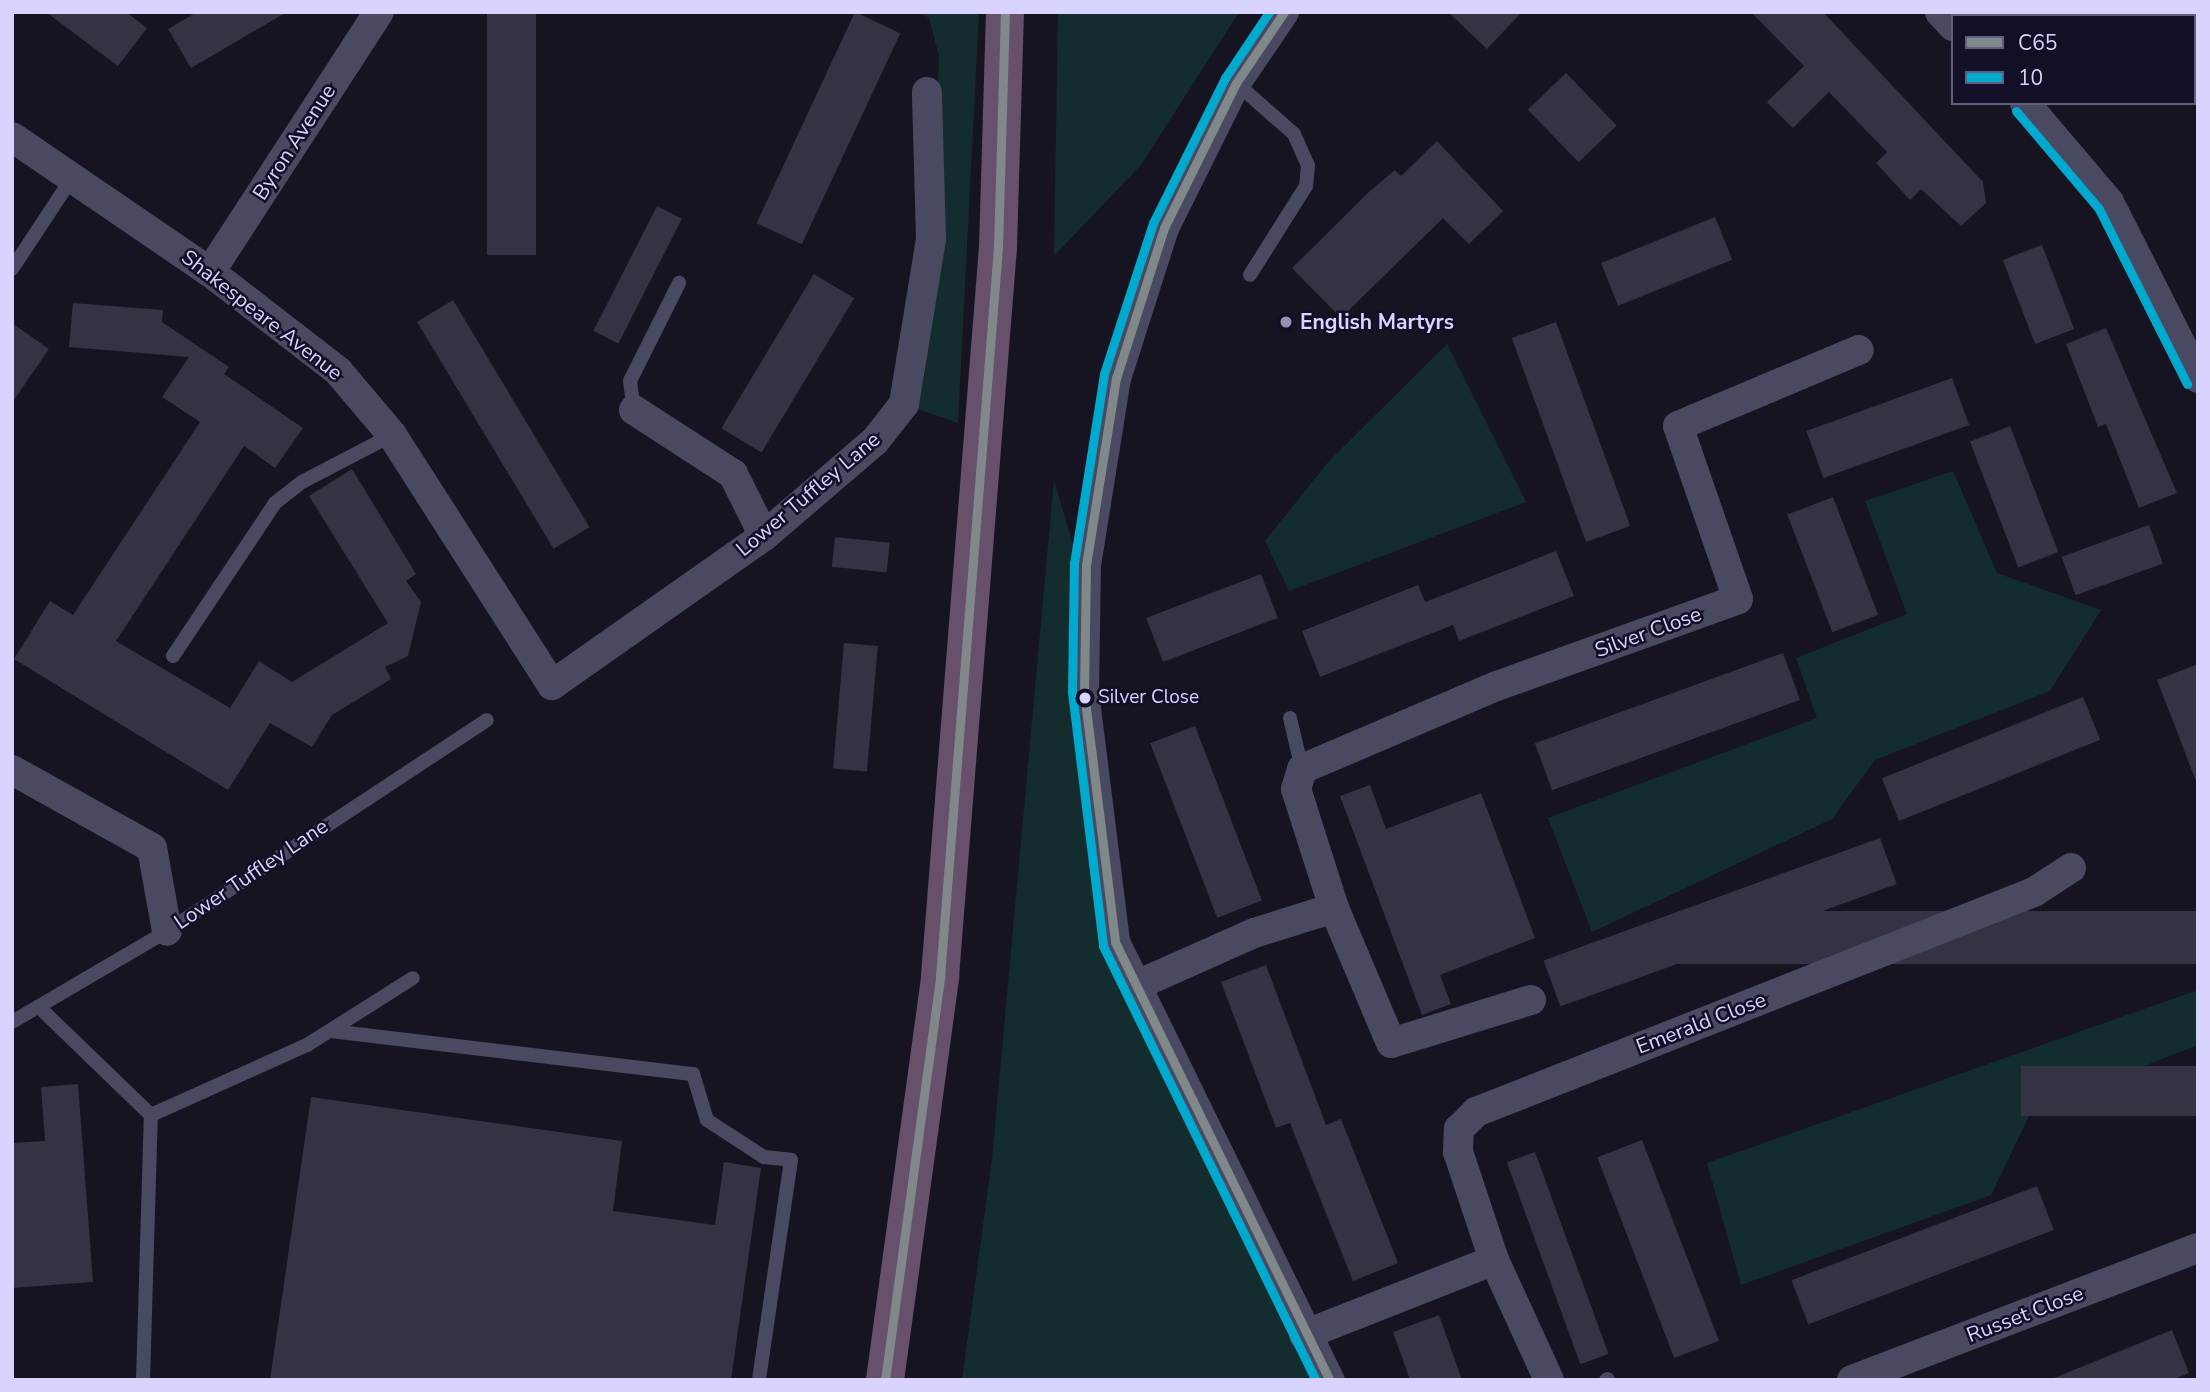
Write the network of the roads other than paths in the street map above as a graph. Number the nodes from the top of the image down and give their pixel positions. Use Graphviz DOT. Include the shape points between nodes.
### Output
graph roads {
  1 [pos="380,12"];
  2 [pos="1005,12"];
  3 [pos="1284,12"];
  4 [pos="1236,83"];
  5 [pos="927,92"];
  6 [pos="2027,105"];
  7 [pos="12,137"];
  8 [pos="72,178"];
  9 [pos="12,269"];
  10 [pos="210,272"];
  11 [pos="1250,275"];
  12 [pos="679,284"];
  13 [pos="1859,351"];
  14 [pos="2198,378"];
  15 [pos="634,410"];
  16 [pos="392,435"];
  17 [pos="764,536"];
  18 [pos="173,656"];
  19 [pos="552,685"];
  20 [pos="1290,718"];
  21 [pos="487,720"];
  22 [pos="1302,769"];
  23 [pos="12,770"];
  24 [pos="2071,868"];
  25 [pos="1334,908"];
  26 [pos="167,931"];
  27 [pos="413,978"];
  28 [pos="1135,986"];
  29 [pos="1531,1000"];
  30 [pos="39,1007"];
  31 [pos="12,1023"];
  32 [pos="331,1031"];
  33 [pos="151,1115"];
  34 [pos="2198,1248"];
  35 [pos="1494,1259"];
  36 [pos="1304,1335"];
  37 [pos="143,1380"];
  38 [pos="759,1380"];
  39 [pos="885,1380"];
  40 [pos="1330,1380"];
  41 [pos="1549,1380"];
  42 [pos="1852,1380"];
  1 -- 10 [label="street, Byron Avenue"];
  2 -- 39 [label="highway" via="999,247 942,962"];
  3 -- 4 [label="street"];
  4 -- 11 [label="lane" via="1294,134 1308,166 1306,187"];
  4 -- 28 [label="street" via="1164,228 1116,378 1086,565 1084,692 1093,801 1115,942"];
  5 -- 17 [label="street, Lower Tuffley Lane" via="931,239 904,404 875,441"];
  6 -- 14 [label="street" via="2109,202"];
  7 -- 8 [label="street, Shakespeare Avenue"];
  8 -- 9 [label="lane"];
  8 -- 10 [label="street, Shakespeare Avenue"];
  10 -- 16 [label="street, Shakespeare Avenue" via="338,371"];
  12 -- 15 [label="lane" via="630,381"];
  13 -- 22 [label="street, Silver Close" via="1678,426 1738,599 1497,686"];
  15 -- 17 [label="street" via="733,474"];
  16 -- 18 [label="lane" via="302,482 275,503"];
  16 -- 19 [label="street, Shakespeare Avenue"];
  17 -- 19 [label="street, Lower Tuffley Lane"];
  20 -- 22 [label="lane"];
  21 -- 26 [label="lane, Lower Tuffley Lane"];
  22 -- 25 [label="street" via="1296,789"];
  23 -- 26 [label="street" via="152,848"];
  24 -- 35 [label="street, Emerald Close" via="2034,892 1476,1112 1459,1129 1458,1152"];
  25 -- 28 [label="street" via="1254,933"];
  25 -- 29 [label="street" via="1391,1043"];
  26 -- 30 [label="lane, Lower Tuffley Lane"];
  27 -- 32 [label="lane"];
  28 -- 36 [label="street"];
  30 -- 31 [label="lane, Lower Tuffley Lane"];
  30 -- 33 [label="lane"];
  32 -- 33 [label="lane"];
  32 -- 38 [label="lane" via="693,1074 707,1120 764,1157 791,1160"];
  33 -- 37 [label="lane"];
  34 -- 42 [label="street, Russet Close"];
  35 -- 36 [label="street"];
  35 -- 41 [label="street, Emerald Close"];
  36 -- 40 [label="street"];
}
